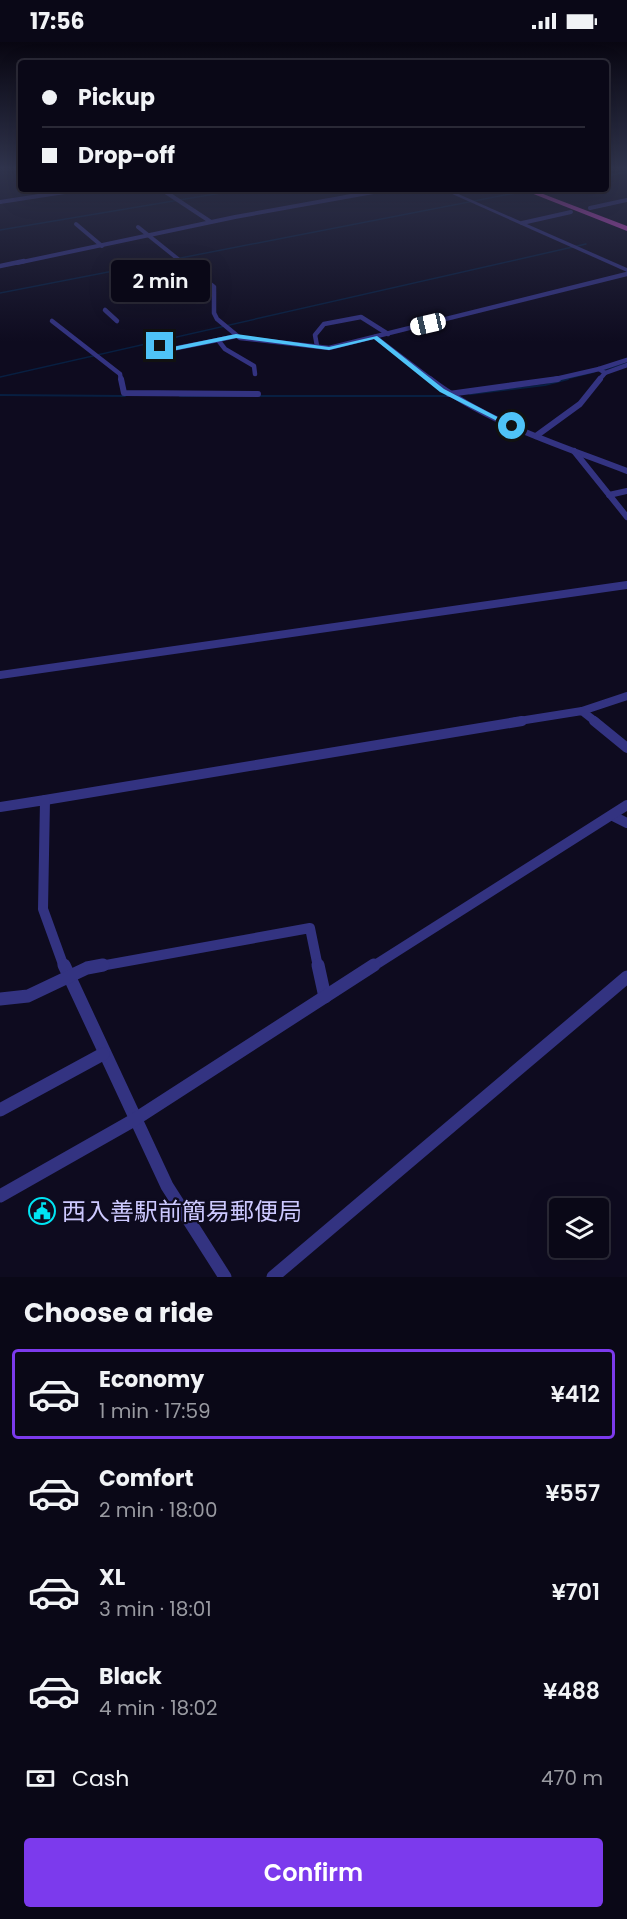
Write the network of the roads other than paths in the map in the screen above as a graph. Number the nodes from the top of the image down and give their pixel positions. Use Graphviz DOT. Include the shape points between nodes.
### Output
graph roads {
  1 [pos="161,226"];
  2 [pos="79,227"];
  3 [pos="138,227"];
  4 [pos="191,227"];
  5 [pos="530,227"];
  6 [pos="168,232"];
  7 [pos="150,236"];
  8 [pos="102,246"];
  9 [pos="0,266"];
  10 [pos="627,272"];
  11 [pos="105,310"];
  12 [pos="52,321"];
  13 [pos="117,321"];
  14 [pos="388,334"];
  15 [pos="236,336"];
  16 [pos="375,337"];
  17 [pos="219,340"];
  18 [pos="160,346"];
  19 [pos="317,346"];
  20 [pos="627,360"];
  21 [pos="627,365"];
  22 [pos="599,369"];
  23 [pos="605,373"];
  24 [pos="255,374"];
  25 [pos="258,394"];
  26 [pos="448,394"];
  27 [pos="536,436"];
  28 [pos="574,451"];
  29 [pos="627,471"];
  30 [pos="627,491"];
  31 [pos="609,495"];
  32 [pos="627,517"];
  33 [pos="627,585"];
  34 [pos="0,675"];
  35 [pos="627,696"];
  36 [pos="582,711"];
  37 [pos="627,748"];
  38 [pos="45,800"];
  39 [pos="627,805"];
  40 [pos="0,807"];
  41 [pos="613,816"];
  42 [pos="627,823"];
  43 [pos="68,976"];
  44 [pos="627,976"];
  45 [pos="325,997"];
  46 [pos="0,999"];
  47 [pos="103,1054"];
  48 [pos="0,1110"];
  49 [pos="134,1120"];
  50 [pos="0,1196"];
  51 [pos="225,1277"];
  52 [pos="273,1277"];
  1 -- 6 [label="street"];
  2 -- 8 [label="street"];
  3 -- 7 [label="street"];
  4 -- 6 [label="street"];
  5 -- 10 [label="street"];
  6 -- 7 [label="street"];
  7 -- 8 [label="street"];
  7 -- 15 [label="street" via="214,287 214,313"];
  8 -- 9 [label="street"];
  10 -- 14 [label="street"];
  11 -- 13 [label="street"];
  12 -- 25 [label="street" via="120,374 124,393"];
  14 -- 16 [label="street"];
  14 -- 19 [label="street" via="361,317 324,324 315,335"];
  15 -- 17 [label="street"];
  15 -- 19 [label="street"];
  16 -- 19 [label="street" via="329,348"];
  16 -- 26 [label="street"];
  17 -- 18 [label="street" via="167,350"];
  17 -- 24 [label="street" via="225,349 254,366"];
  20 -- 22 [label="street"];
  21 -- 23 [label="street"];
  22 -- 23 [label="street"];
  22 -- 26 [label="street" via="545,382"];
  23 -- 27 [label="street" via="580,404"];
  26 -- 27 [label="street"];
  27 -- 28 [label="street"];
  28 -- 29 [label="street"];
  28 -- 31 [label="street"];
  30 -- 31 [label="street"];
  31 -- 32 [label="street"];
  33 -- 34 [label="street"];
  35 -- 36 [label="street"];
  36 -- 37 [label="street"];
  36 -- 38 [label="street"];
  38 -- 40 [label="street"];
  38 -- 43 [label="street" via="43,909"];
  39 -- 41 [label="street"];
  41 -- 42 [label="street"];
  41 -- 45 [label="street" via="549,852"];
  43 -- 45 [label="street" via="87,968 310,928"];
  43 -- 46 [label="street" via="28,996"];
  43 -- 47 [label="street"];
  44 -- 52 [label="street"];
  45 -- 49 [label="street"];
  47 -- 48 [label="street"];
  47 -- 49 [label="street"];
  49 -- 50 [label="street"];
  49 -- 51 [label="street" via="167,1186"];
}
